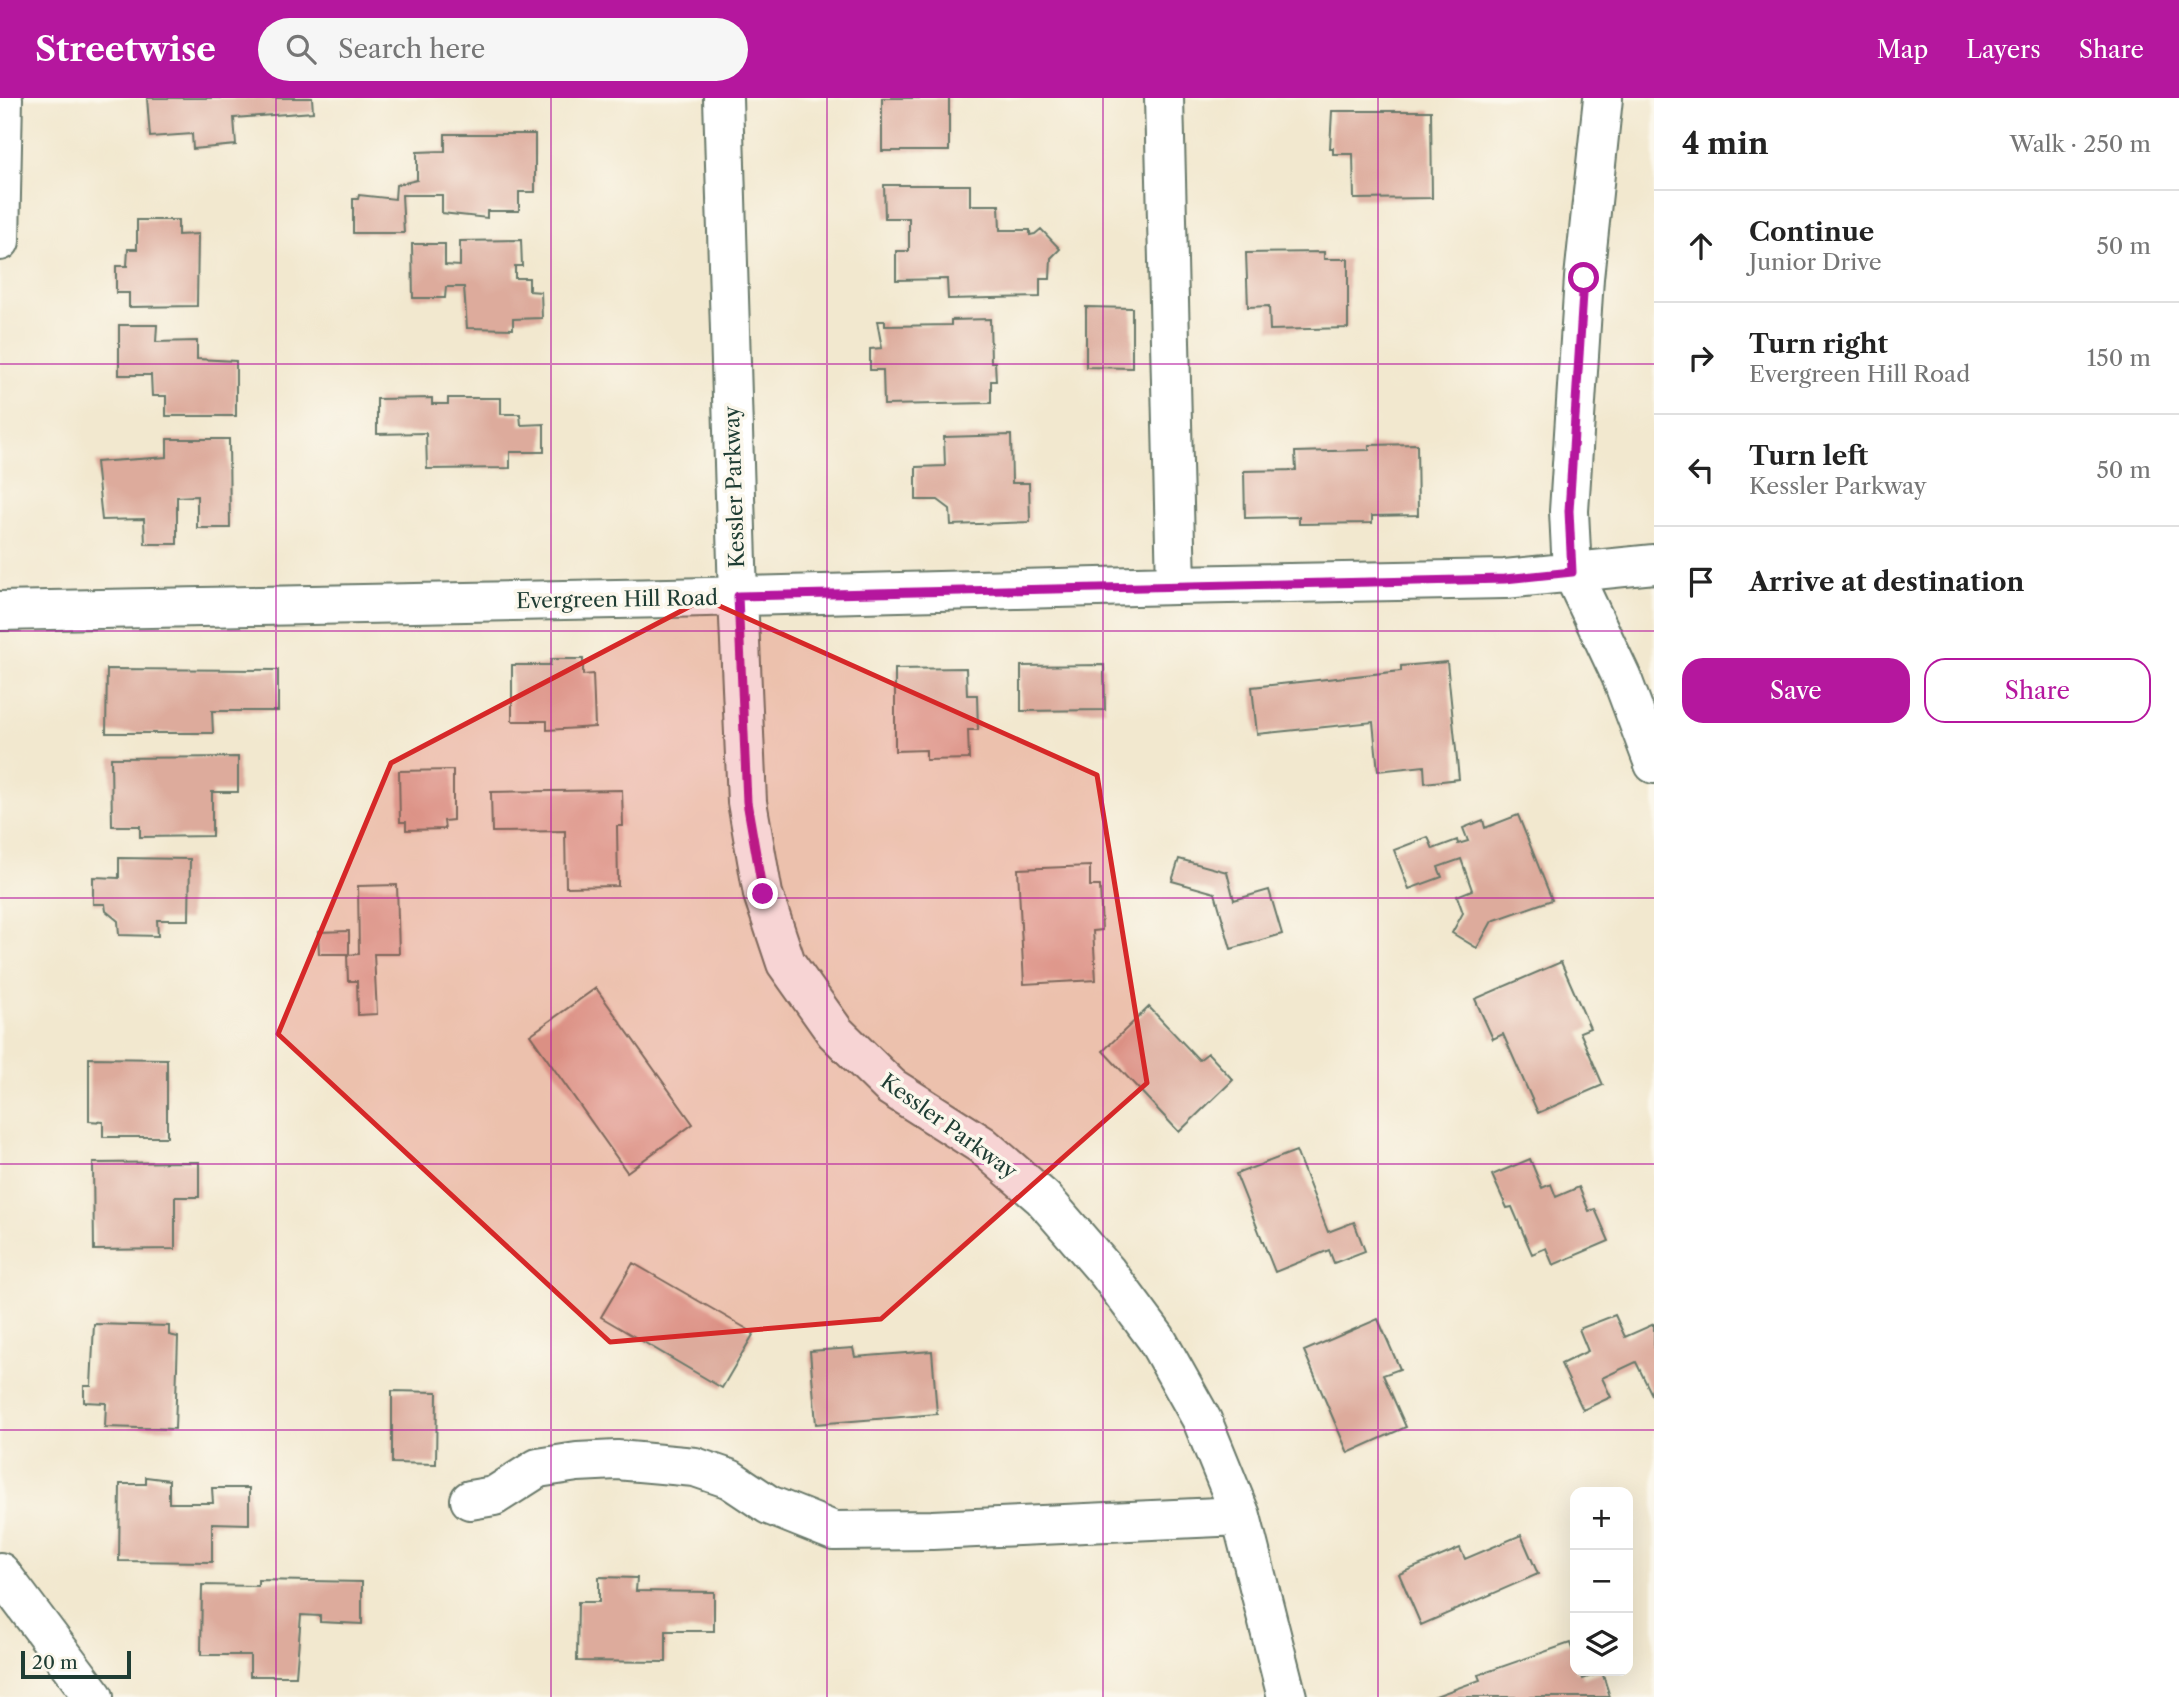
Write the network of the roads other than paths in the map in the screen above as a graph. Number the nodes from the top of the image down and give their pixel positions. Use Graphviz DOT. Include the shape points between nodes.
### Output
graph roads {
  1 [pos="4,98"];
  2 [pos="723,98"];
  3 [pos="1164,98"];
  4 [pos="1603,98"];
  5 [pos="0,241"];
  6 [pos="1654,564"];
  7 [pos="1572,572"];
  8 [pos="1176,584"];
  9 [pos="738,596"];
  10 [pos="0,611"];
  11 [pos="1654,764"];
  12 [pos="470,1500"];
  13 [pos="1241,1516"];
  14 [pos="0,1573"];
  15 [pos="94,1697"];
  16 [pos="1287,1697"];
  1 -- 5 [label="street"];
  2 -- 9 [label="street, Kessler Parkway"];
  3 -- 8 [label="street"];
  4 -- 7 [label="street" via="1584,278 1569,511"];
  6 -- 7 [label="street, Evergreen Hill Road"];
  7 -- 8 [label="street, Evergreen Hill Road" via="1505,579"];
  7 -- 11 [label="street" via="1621,676"];
  8 -- 9 [label="street, Evergreen Hill Road"];
  9 -- 10 [label="street, Evergreen Hill Road"];
  9 -- 13 [label="street, Kessler Parkway" via="747,802 763,894 786,963 835,1032 891,1087 982,1145 1044,1198 1107,1272 1156,1338 1202,1420"];
  12 -- 13 [label="street" via="494,1496 538,1468 617,1460 695,1467 730,1479 769,1505 834,1531"];
  13 -- 16 [label="street, Kessler Parkway"];
  14 -- 15 [label="street"];
}
